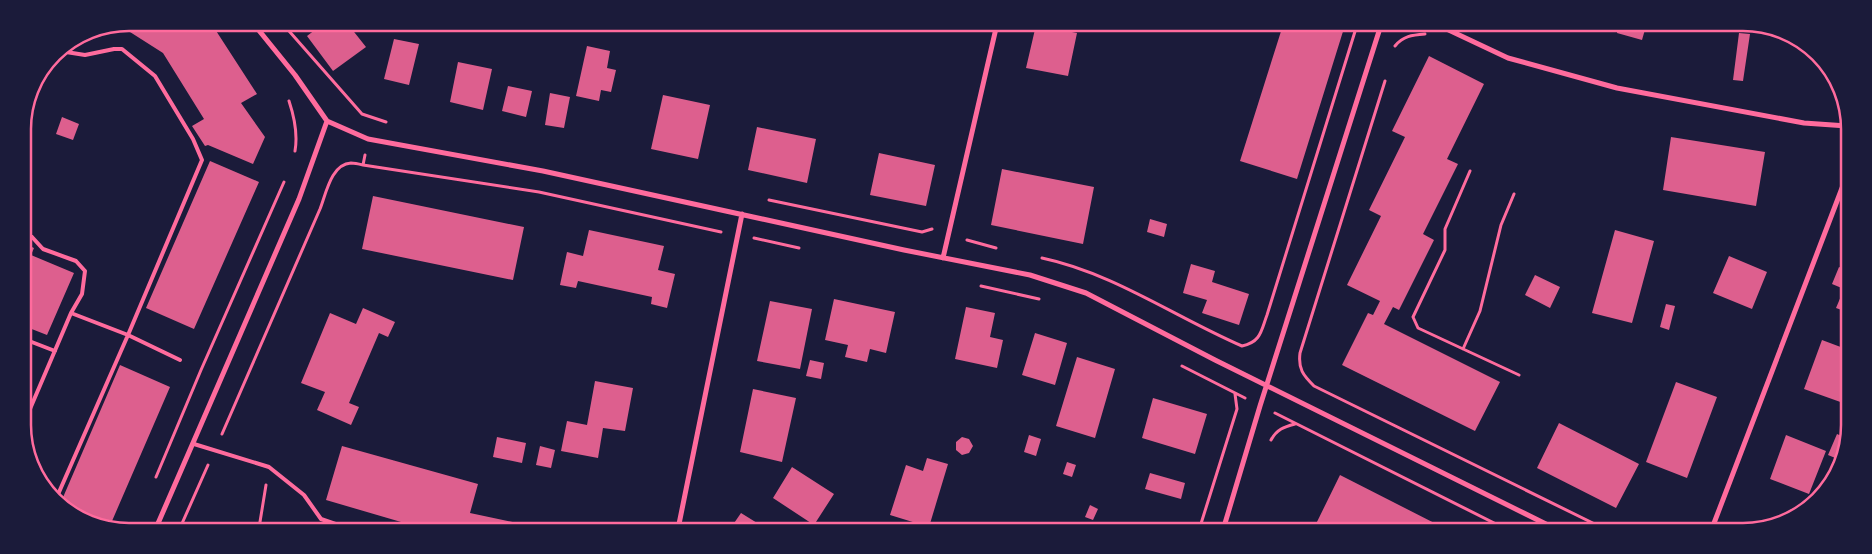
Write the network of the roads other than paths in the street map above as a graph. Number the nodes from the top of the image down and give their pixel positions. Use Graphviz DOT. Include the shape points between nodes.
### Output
graph roads {
  1 [pos="259,31"];
  2 [pos="994,31"];
  3 [pos="1379,31"];
  4 [pos="1451,31"];
  5 [pos="69,53"];
  6 [pos="327,121"];
  7 [pos="1841,126"];
  8 [pos="1841,191"];
  9 [pos="742,214"];
  10 [pos="31,237"];
  11 [pos="943,258"];
  12 [pos="71,313"];
  13 [pos="128,335"];
  14 [pos="31,342"];
  15 [pos="55,351"];
  16 [pos="180,360"];
  17 [pos="1268,385"];
  18 [pos="31,407"];
  19 [pos="194,444"];
  20 [pos="59,492"];
  21 [pos="158,523"];
  22 [pos="333,523"];
  23 [pos="679,523"];
  24 [pos="1225,523"];
  25 [pos="1544,523"];
  26 [pos="1714,523"];
  1 -- 6 [label="street"];
  2 -- 11 [label="street"];
  3 -- 17 [label="street"];
  4 -- 7 [label="street" via="1508,58 1617,88 1804,123"];
  5 -- 13 [label="lane" via="85,55 122,49 155,76 202,160"];
  6 -- 9 [label="street" via="368,139 526,167"];
  6 -- 19 [label="street" via="299,199"];
  8 -- 26 [label="street"];
  9 -- 11 [label="street"];
  9 -- 23 [label="street"];
  10 -- 12 [label="lane" via="43,250 76,261 85,271 82,294"];
  11 -- 17 [label="street" via="1030,276 1086,293"];
  12 -- 13 [label="lane"];
  12 -- 15 [label="lane"];
  13 -- 16 [label="lane"];
  13 -- 20 [label="lane"];
  14 -- 15 [label="lane"];
  15 -- 18 [label="lane"];
  17 -- 24 [label="street"];
  17 -- 25 [label="street"];
  19 -- 21 [label="street"];
  19 -- 22 [label="lane" via="269,467 304,495 321,519"];
}
